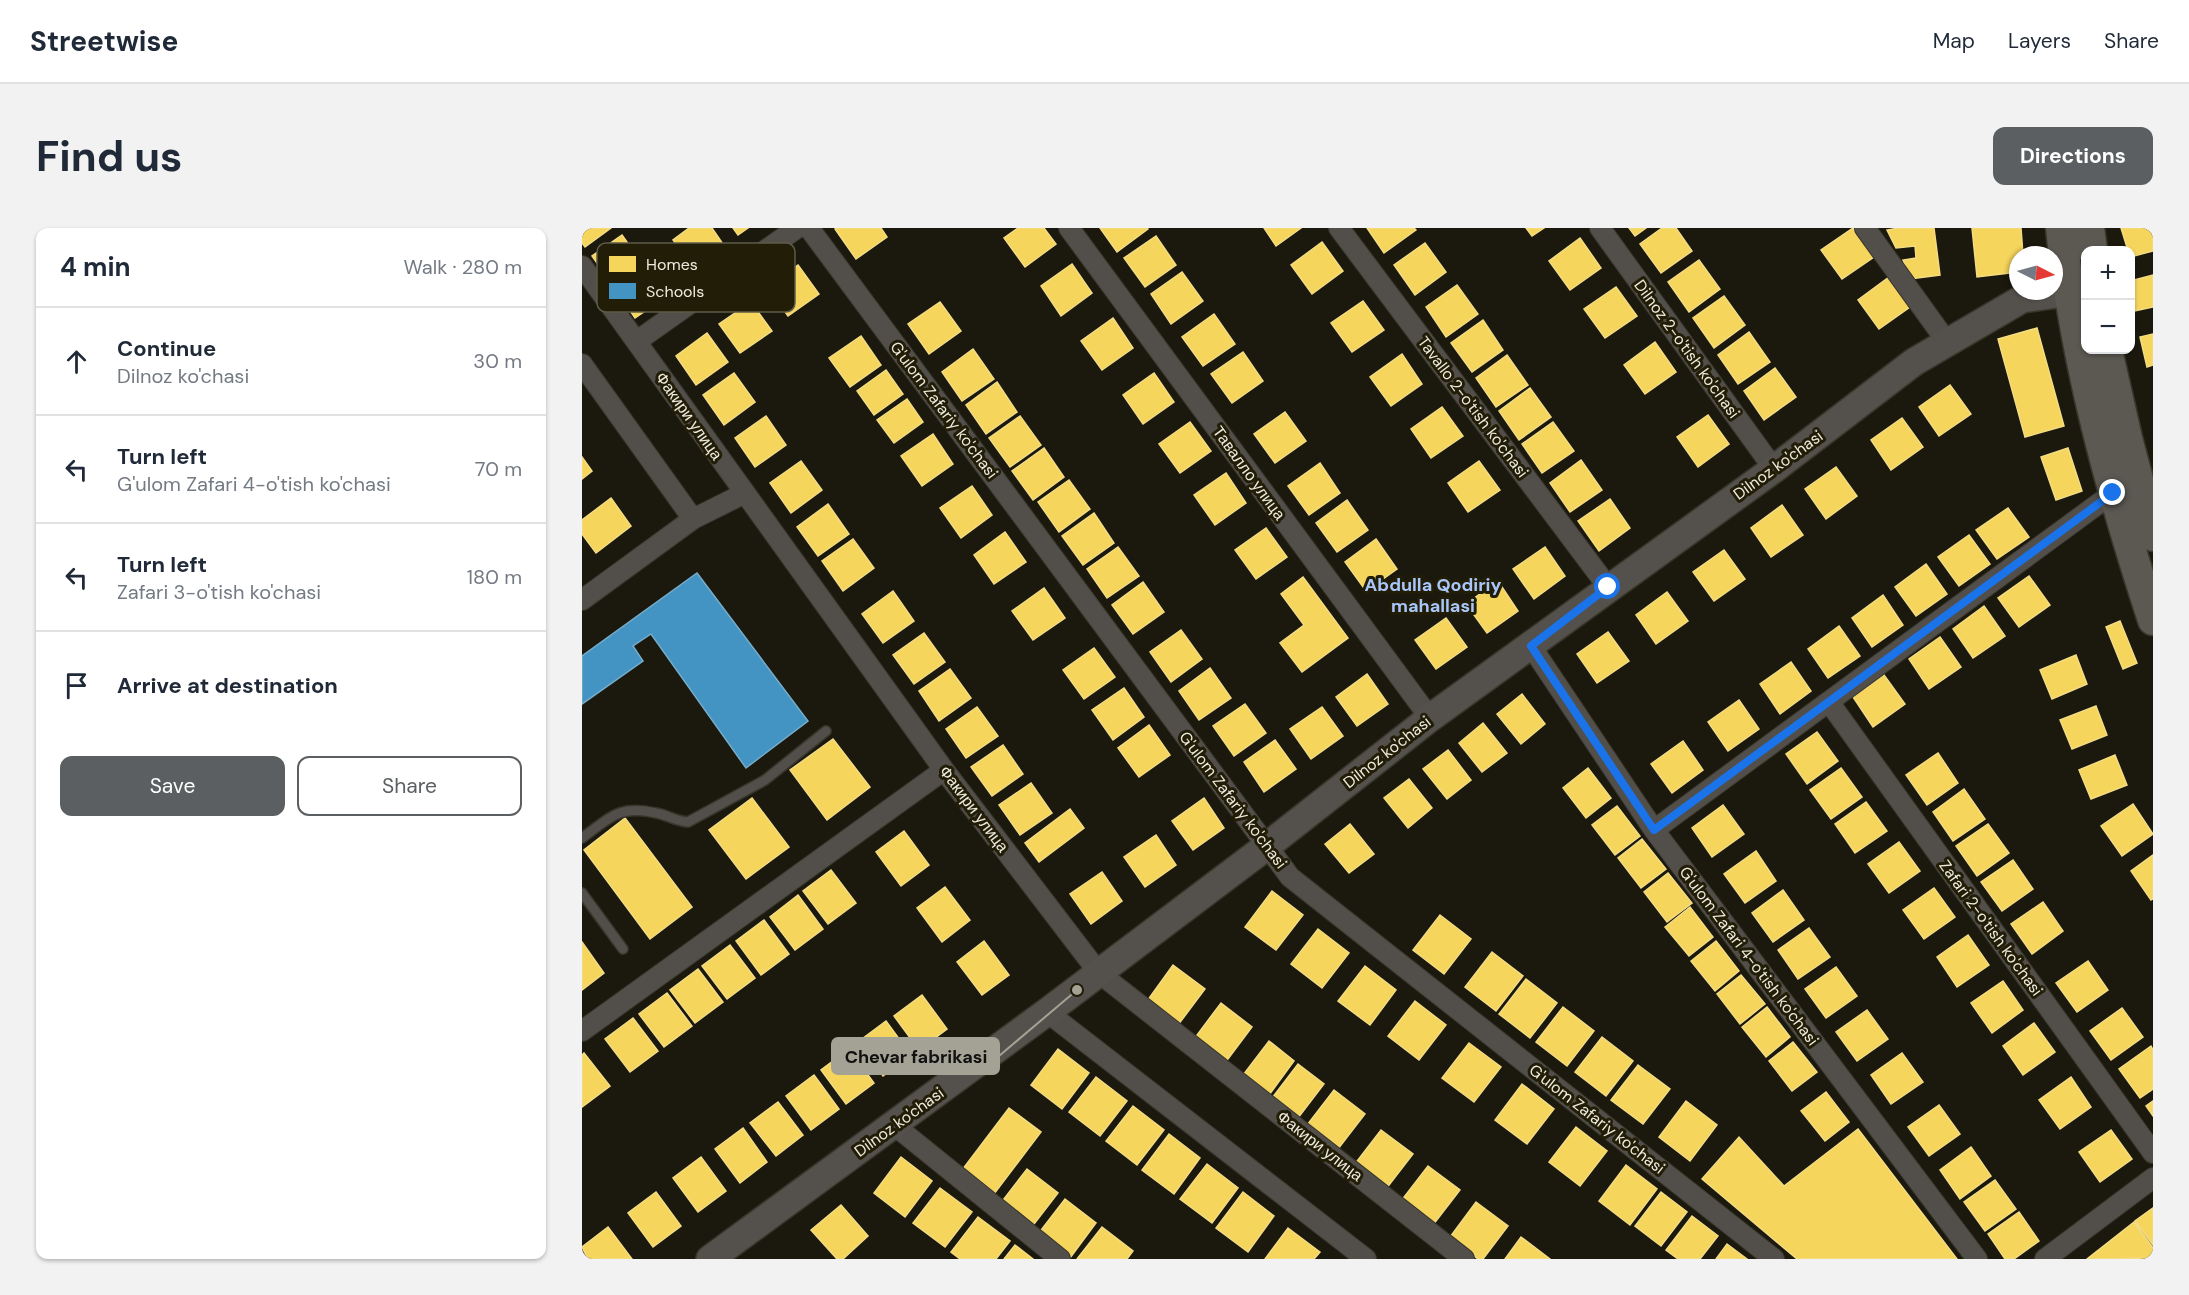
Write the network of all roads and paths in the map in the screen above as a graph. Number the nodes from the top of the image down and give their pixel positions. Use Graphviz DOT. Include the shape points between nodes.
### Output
graph roads {
  1 [pos="797,228"];
  2 [pos="809,228"];
  3 [pos="1069,228"];
  4 [pos="1339,228"];
  5 [pos="1600,228"];
  6 [pos="1865,228"];
  7 [pos="2061,228"];
  8 [pos="2089,228"];
  9 [pos="776,243"];
  10 [pos="2091,246"];
  11 [pos="582,266"];
  12 [pos="597,286"];
  13 [pos="2077,291"];
  14 [pos="616,312"];
  15 [pos="678,312"];
  16 [pos="637,341"];
  17 [pos="1947,342"];
  18 [pos="2108,354"];
  19 [pos="582,364"];
  20 [pos="1774,469"];
  21 [pos="2113,493"];
  22 [pos="743,494"];
  23 [pos="693,519"];
  24 [pos="2153,536"];
  25 [pos="1608,587"];
  26 [pos="582,599"];
  27 [pos="2153,620"];
  28 [pos="1531,646"];
  29 [pos="1828,702"];
  30 [pos="1430,718"];
  31 [pos="826,731"];
  32 [pos="944,770"];
  33 [pos="1654,830"];
  34 [pos="582,838"];
  35 [pos="1267,846"];
  36 [pos="582,893"];
  37 [pos="623,949"];
  38 [pos="1099,973"];
  39 [pos="1047,1012"];
  40 [pos="582,1030"];
  41 [pos="894,1125"];
  42 [pos="2153,1153"];
  43 [pos="2153,1178"];
  44 [pos="1359,1257"];
  45 [pos="711,1259"];
  46 [pos="1060,1259"];
  47 [pos="1464,1259"];
  48 [pos="1774,1259"];
  49 [pos="1977,1259"];
  50 [pos="2045,1259"];
  1 -- 9 [label="street"];
  2 -- 35 [label="street, G'ulom Zafariy ko'chasi"];
  3 -- 30 [label="street, Тавалло улица"];
  4 -- 25 [label="street, Tavallo 2-o'tish ko'chasi"];
  5 -- 20 [label="street, Dilnoz 2-o'tish ko'chasi"];
  6 -- 17 [label="street"];
  7 -- 13 [label="main road"];
  8 -- 10 [label="main road"];
  11 -- 12 [label="street, Факири улица"];
  13 -- 17 [label="street, Dilnoz ko'chasi" via="2022,299"];
  13 -- 21 [label="main road"];
  14 -- 16 [label="street, Факири улица"];
  15 -- 16 [label="street"];
  16 -- 22 [label="street, Факири улица"];
  17 -- 20 [label="street, Dilnoz ko'chasi" via="1914,362"];
  18 -- 24 [label="main road"];
  19 -- 23 [label="street"];
  20 -- 25 [label="street, Dilnoz ko'chasi"];
  21 -- 27 [label="main road"];
  21 -- 29 [label="street"];
  22 -- 23 [label="street"];
  22 -- 32 [label="street, Факири улица"];
  23 -- 26 [label="street"];
  25 -- 28 [label="street, Dilnoz ko'chasi"];
  28 -- 30 [label="street, Dilnoz ko'chasi"];
  28 -- 33 [label="street, G'ulom Zafari 4-o'tish ko'chasi"];
  29 -- 33 [label="street"];
  29 -- 42 [label="street, Zafari 2-o'tish ko'chasi"];
  30 -- 35 [label="street, Dilnoz ko'chasi"];
  31 -- 34 [label="lane" via="765,780 688,822 657,813 620,811"];
  32 -- 38 [label="street, Факири улица"];
  32 -- 40 [label="street"];
  33 -- 49 [label="street, G'ulom Zafari 4-o'tish ko'chasi"];
  35 -- 38 [label="street, Dilnoz ko'chasi"];
  35 -- 48 [label="street, G'ulom Zafariy ko'chasi" via="1290,877"];
  36 -- 37 [label="lane"];
  38 -- 39 [label="street, Dilnoz ko'chasi"];
  38 -- 47 [label="street, Факири улица"];
  39 -- 41 [label="street, Dilnoz ko'chasi"];
  39 -- 44 [label="street"];
  41 -- 45 [label="street, Dilnoz ko'chasi"];
  41 -- 46 [label="street"];
  43 -- 50 [label="street"];
}
